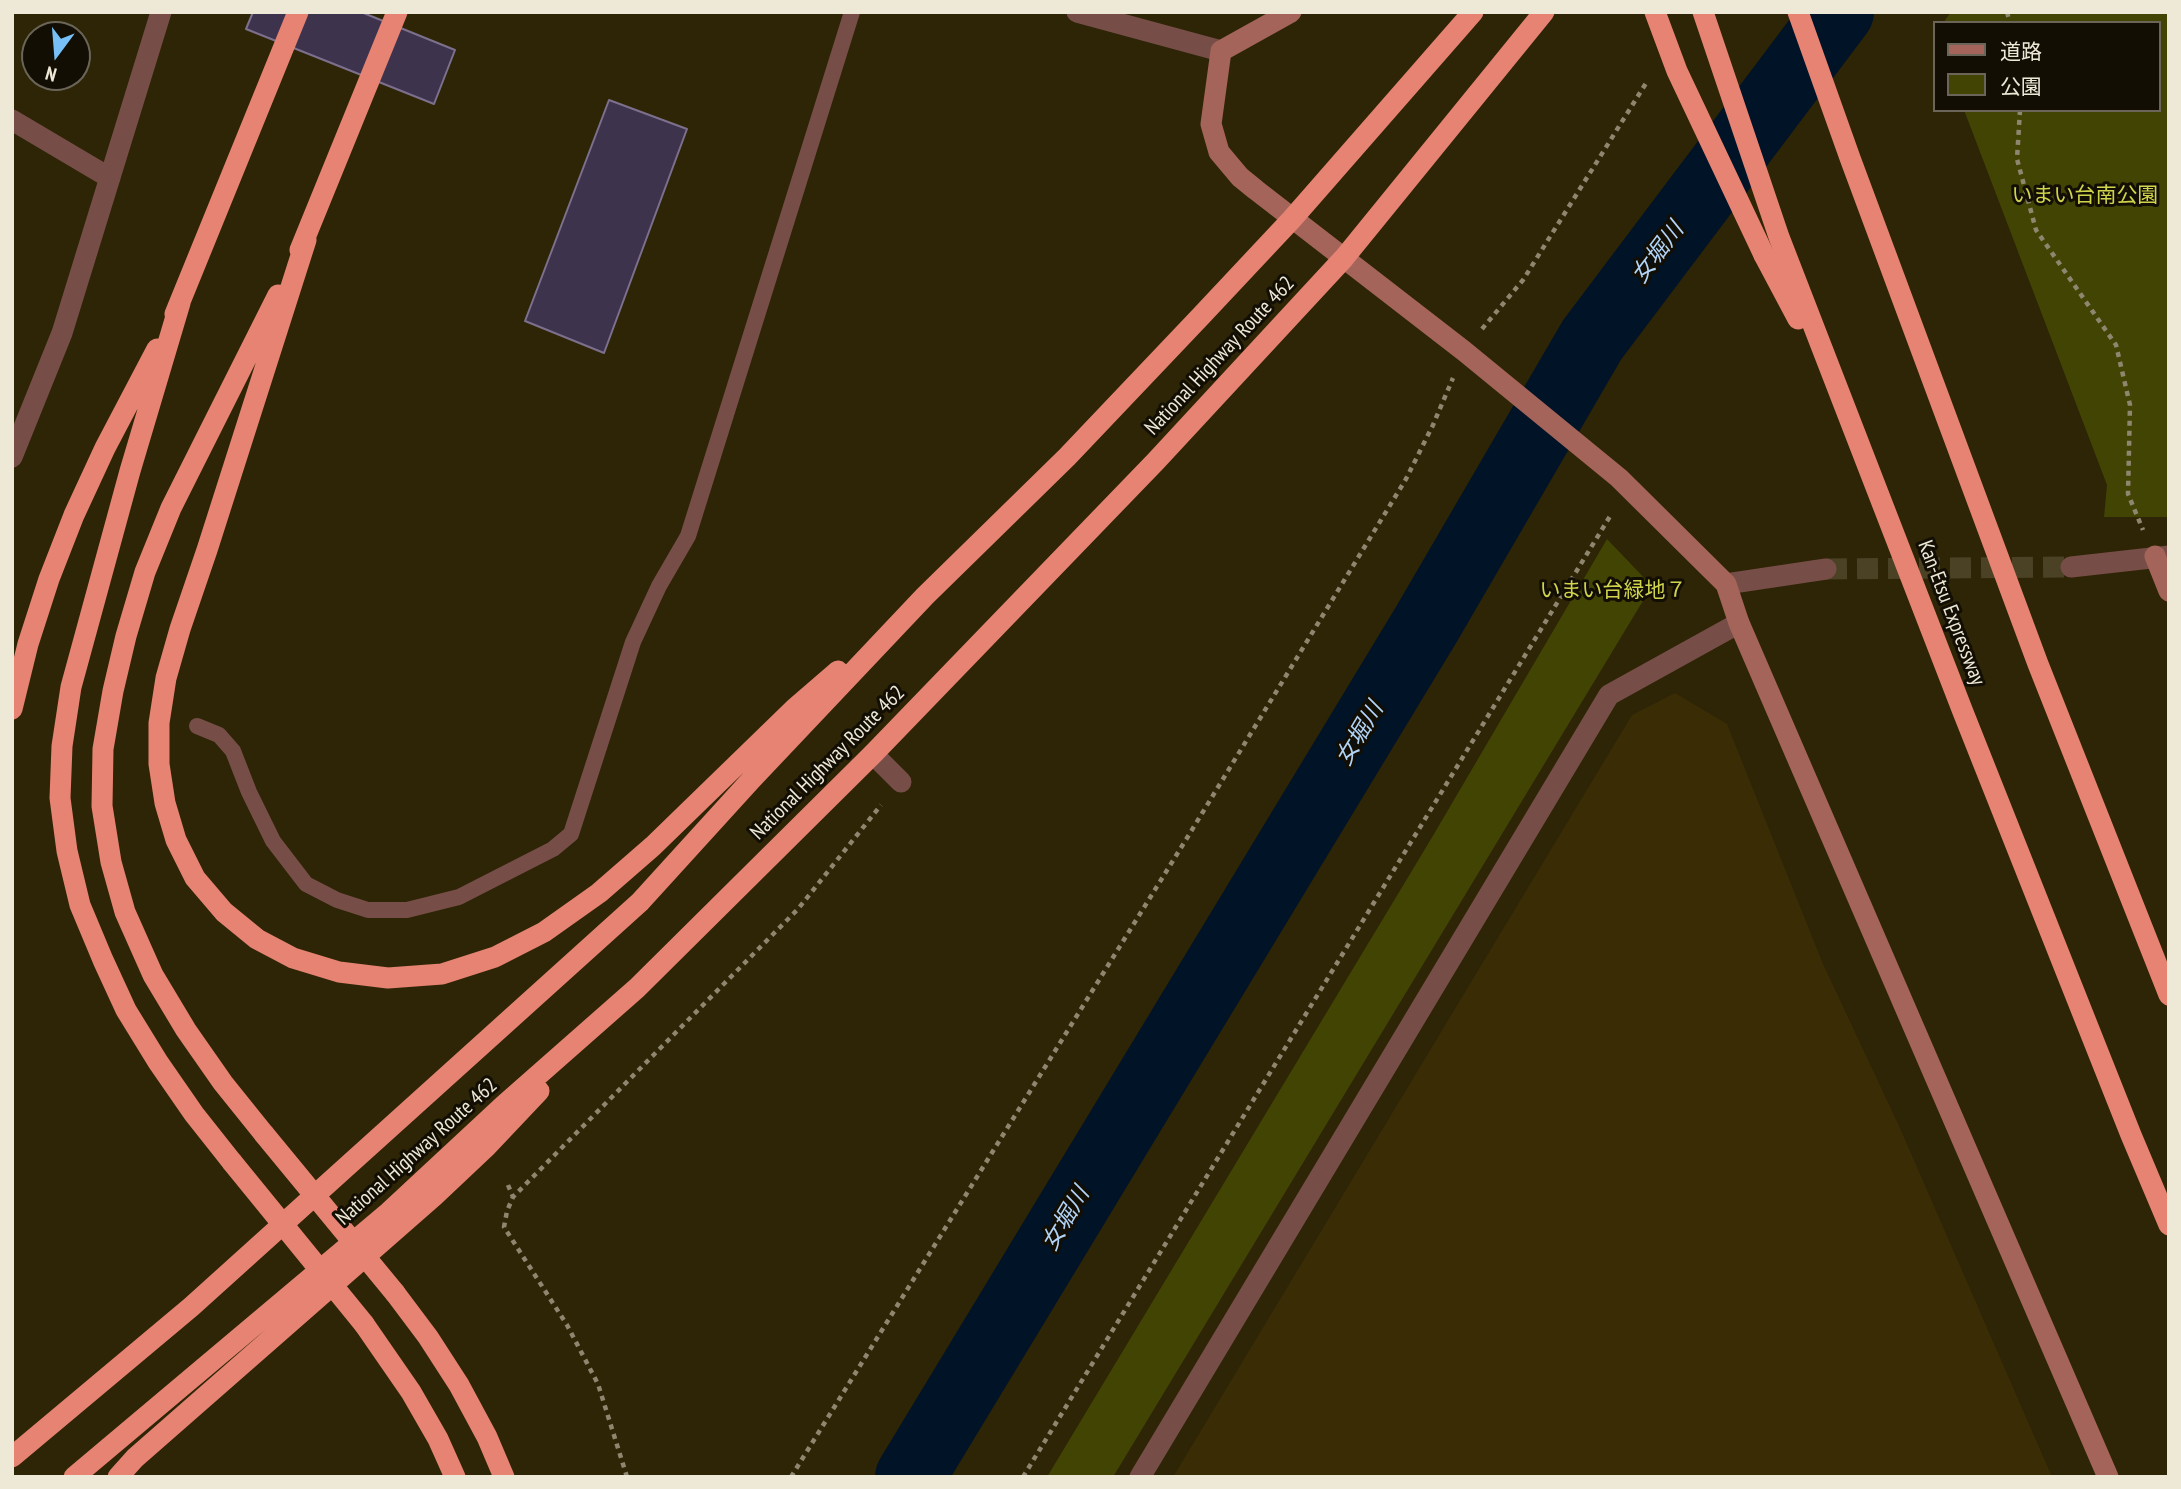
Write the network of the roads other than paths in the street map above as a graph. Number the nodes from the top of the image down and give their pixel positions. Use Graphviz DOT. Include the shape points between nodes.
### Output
graph roads {
  1 [pos="162,12"];
  2 [pos="298,12"];
  3 [pos="397,12"];
  4 [pos="852,12"];
  5 [pos="1077,12"];
  6 [pos="1291,12"];
  7 [pos="1473,12"];
  8 [pos="1544,12"];
  9 [pos="1655,12"];
  10 [pos="1703,12"];
  11 [pos="1798,12"];
  12 [pos="1221,51"];
  13 [pos="12,120"];
  14 [pos="110,178"];
  15 [pos="1292,219"];
  16 [pos="306,240"];
  17 [pos="1344,258"];
  18 [pos="180,303"];
  19 [pos="1842,401"];
  20 [pos="12,457"];
  21 [pos="2162,556"];
  22 [pos="2071,566"];
  23 [pos="1826,569"];
  24 [pos="1726,584"];
  25 [pos="2169,591"];
  26 [pos="925,596"];
  27 [pos="1739,623"];
  28 [pos="12,709"];
  29 [pos="197,726"];
  30 [pos="873,754"];
  31 [pos="901,782"];
  32 [pos="637,988"];
  33 [pos="2169,995"];
  34 [pos="2169,1225"];
  35 [pos="12,1457"];
  36 [pos="74,1477"];
  37 [pos="118,1477"];
  38 [pos="455,1477"];
  39 [pos="504,1477"];
  40 [pos="1140,1477"];
  41 [pos="2108,1477"];
  1 -- 14 [label="street"];
  2 -- 18 [label="highway"];
  3 -- 16 [label="highway"];
  4 -- 29 [label="lane" via="688,536 633,642 571,834 554,849 459,897 407,910 368,910 306,884 273,841 233,751 219,735"];
  5 -- 12 [label="street"];
  6 -- 12 [label="street"];
  7 -- 15 [label="highway, National Highway Route 462"];
  8 -- 17 [label="highway, National Highway Route 462"];
  9 -- 19 [label="highway, bridge" via="1764,255"];
  10 -- 19 [label="highway, Kan-Etsu Expressway" via="1779,237"];
  11 -- 33 [label="highway" via="2038,664"];
  12 -- 15 [label="street" via="1211,124 1219,152 1240,177"];
  13 -- 14 [label="street"];
  14 -- 20 [label="street" via="62,333"];
  15 -- 17 [label="street"];
  15 -- 26 [label="highway, National Highway Route 462" via="1067,457"];
  16 -- 26 [label="highway" via="180,629 159,723 159,764 176,840 195,878 224,912 257,939 293,958 339,972 388,978 442,974 495,957 544,932 653,846 794,709"];
  16 -- 39 [label="highway, bridge" via="170,508 145,572 113,691 103,749 102,806 125,912 153,975 223,1083 428,1337 459,1385"];
  17 -- 24 [label="street" via="1624,483"];
  17 -- 30 [label="highway, National Highway Route 462"];
  18 -- 28 [label="highway" via="74,515 28,644"];
  18 -- 38 [label="highway, bridge" via="74,674 62,746 60,798 67,851 80,905 103,960 158,1062 194,1114 364,1324 411,1392"];
  19 -- 34 [label="highway, Kan-Etsu Expressway"];
  21 -- 22 [label="street"];
  21 -- 25 [label="street"];
  23 -- 24 [label="street"];
  24 -- 27 [label="street"];
  26 -- 35 [label="highway, National Highway Route 462" via="640,902 191,1307"];
  27 -- 40 [label="street" via="1609,695"];
  27 -- 41 [label="street"];
  30 -- 31 [label="street"];
  30 -- 32 [label="highway, National Highway Route 462"];
  32 -- 36 [label="highway, National Highway Route 462" via="389,1212"];
  32 -- 37 [label="highway" via="443,1188"];
}
